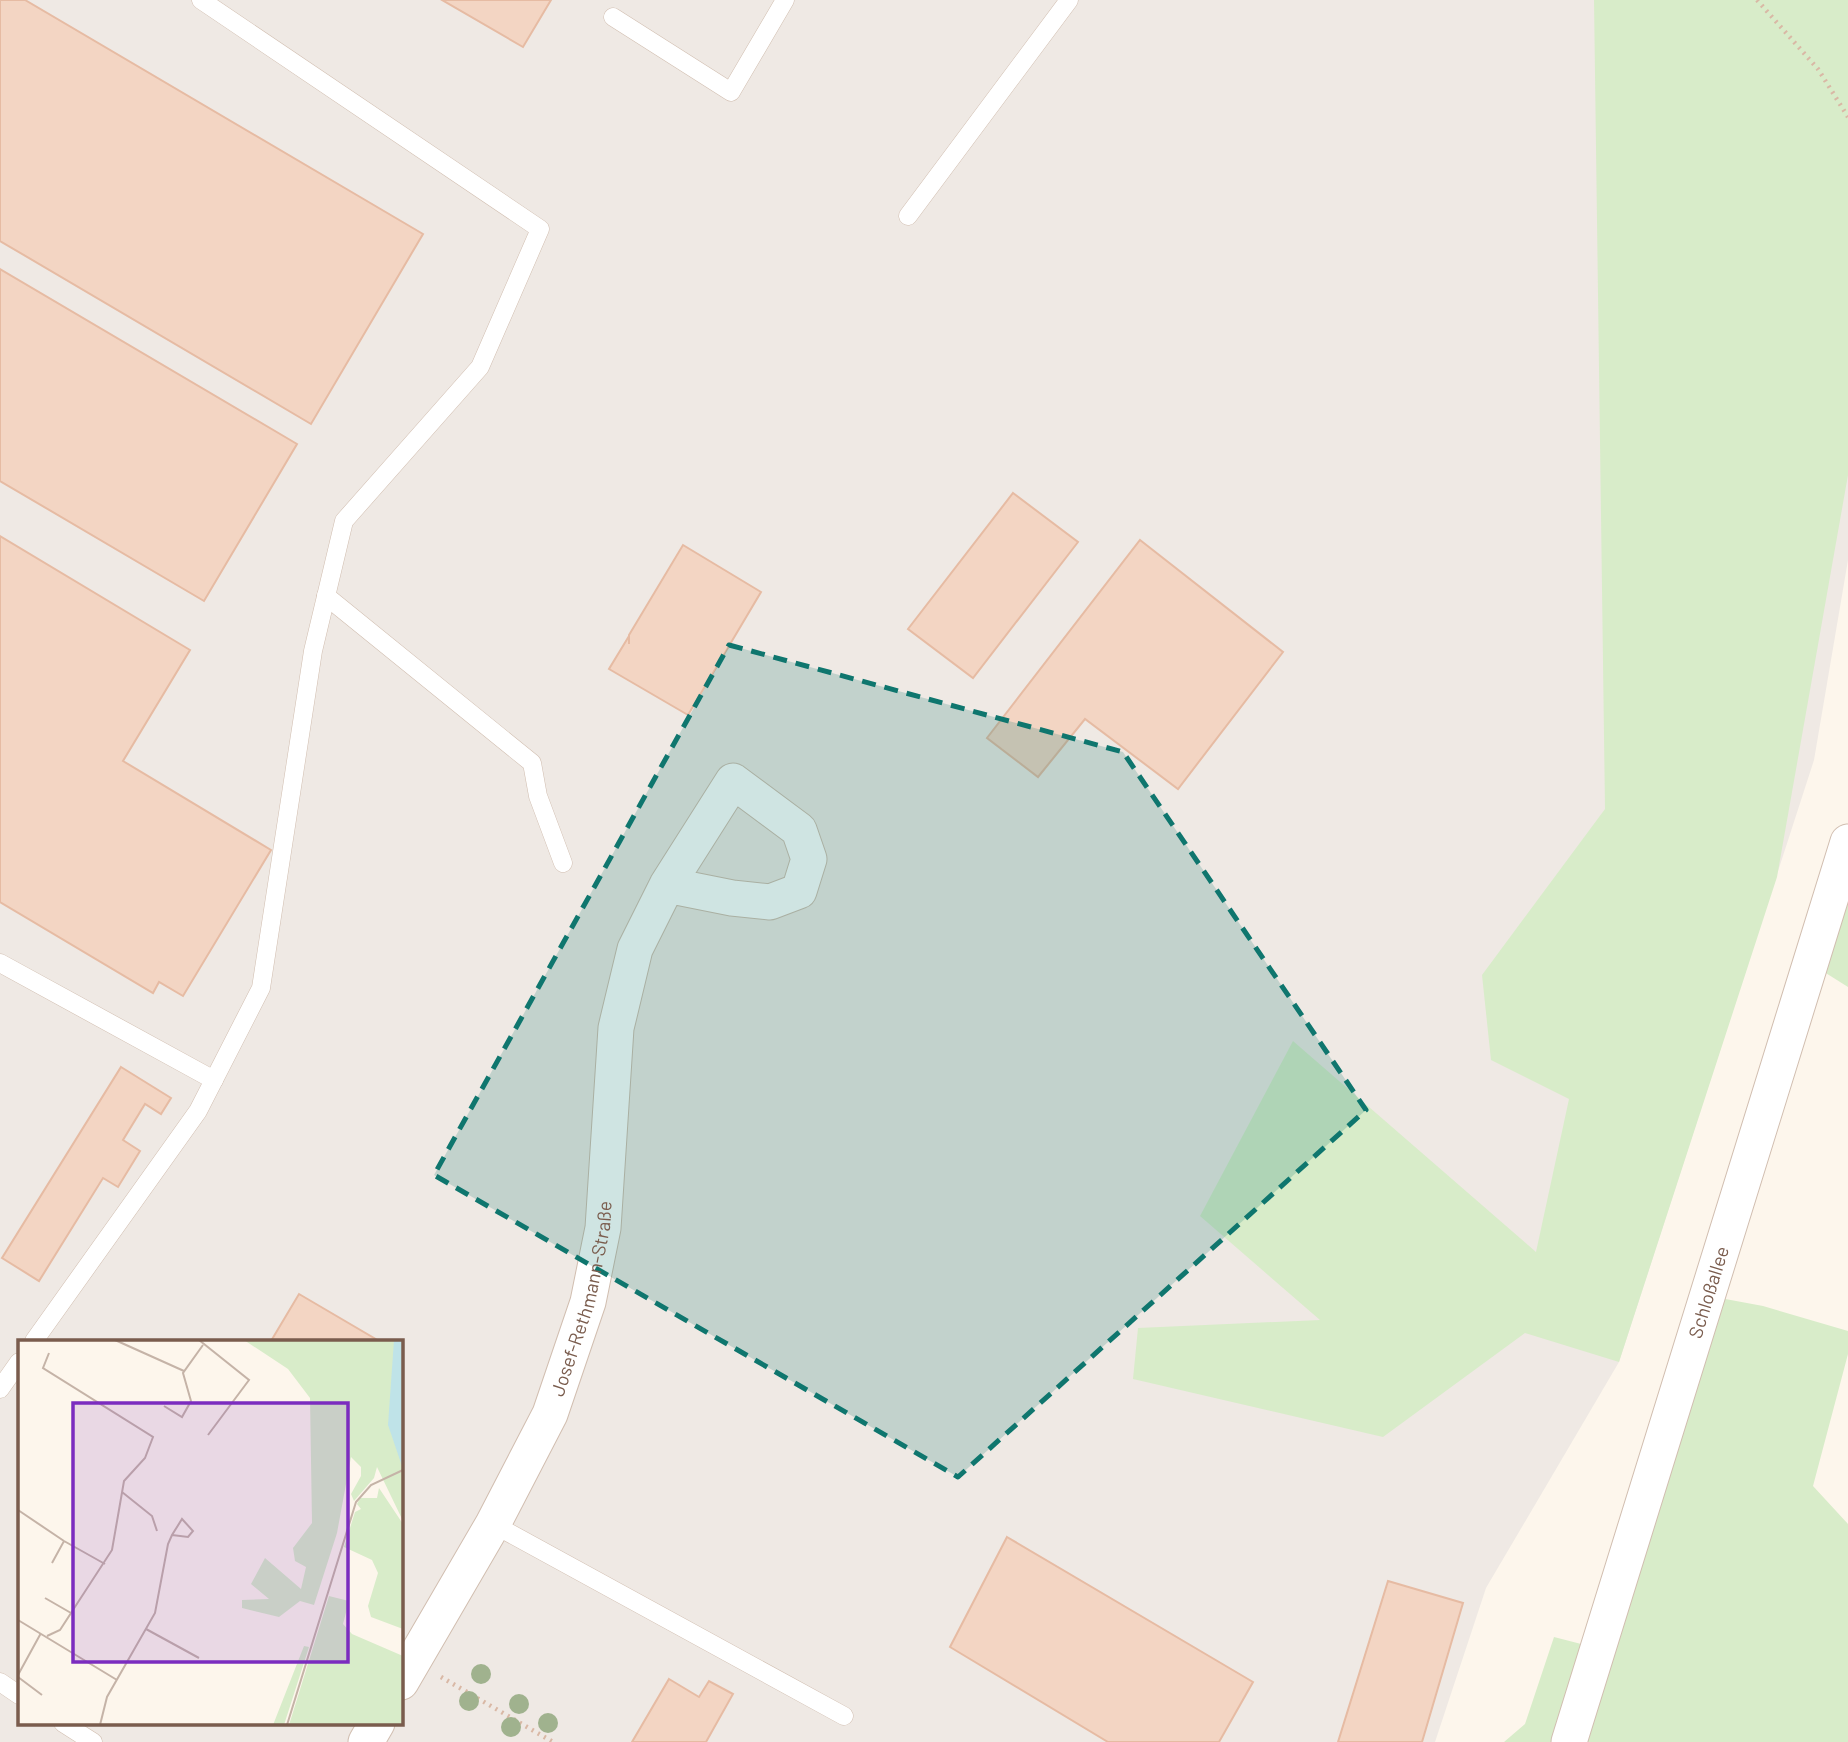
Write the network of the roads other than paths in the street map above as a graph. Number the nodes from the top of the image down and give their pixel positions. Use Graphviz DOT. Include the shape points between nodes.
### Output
graph roads {
  1 [pos="201,0"];
  2 [pos="785,0"];
  3 [pos="1069,0"];
  4 [pos="613,18"];
  5 [pos="908,216"];
  6 [pos="326,596"];
  7 [pos="1848,842"];
  8 [pos="563,863"];
  9 [pos="667,885"];
  10 [pos="0,963"];
  11 [pos="214,1080"];
  12 [pos="35,1340"];
  13 [pos="18,1363"];
  14 [pos="0,1389"];
  15 [pos="493,1524"];
  16 [pos="407,1672"];
  17 [pos="0,1682"];
  18 [pos="18,1694"];
  19 [pos="844,1716"];
  20 [pos="65,1724"];
  21 [pos="376,1724"];
  22 [pos="93,1742"];
  23 [pos="366,1742"];
  24 [pos="1569,1742"];
  1 -- 6 [label="lane" via="540,229 480,367 344,522"];
  2 -- 4 [label="lane" via="731,92"];
  3 -- 5 [label="lane"];
  6 -- 8 [label="lane" via="532,762 538,796"];
  6 -- 11 [label="lane" via="313,651 261,988"];
  7 -- 24 [label="street, Schloßallee"];
  9 -- 15 [label="street, Josef-Rethmann-Straße" via="635,949 617,1028 603,1228 588,1302 550,1414"];
  10 -- 11 [label="lane"];
  11 -- 12 [label="lane" via="198,1111"];
  13 -- 14 [label="lane"];
  15 -- 16 [label="street, Josef-Rethmann-Straße"];
  15 -- 19 [label="lane"];
  17 -- 18 [label="lane"];
  20 -- 22 [label="lane"];
  21 -- 23 [label="street"];
}
